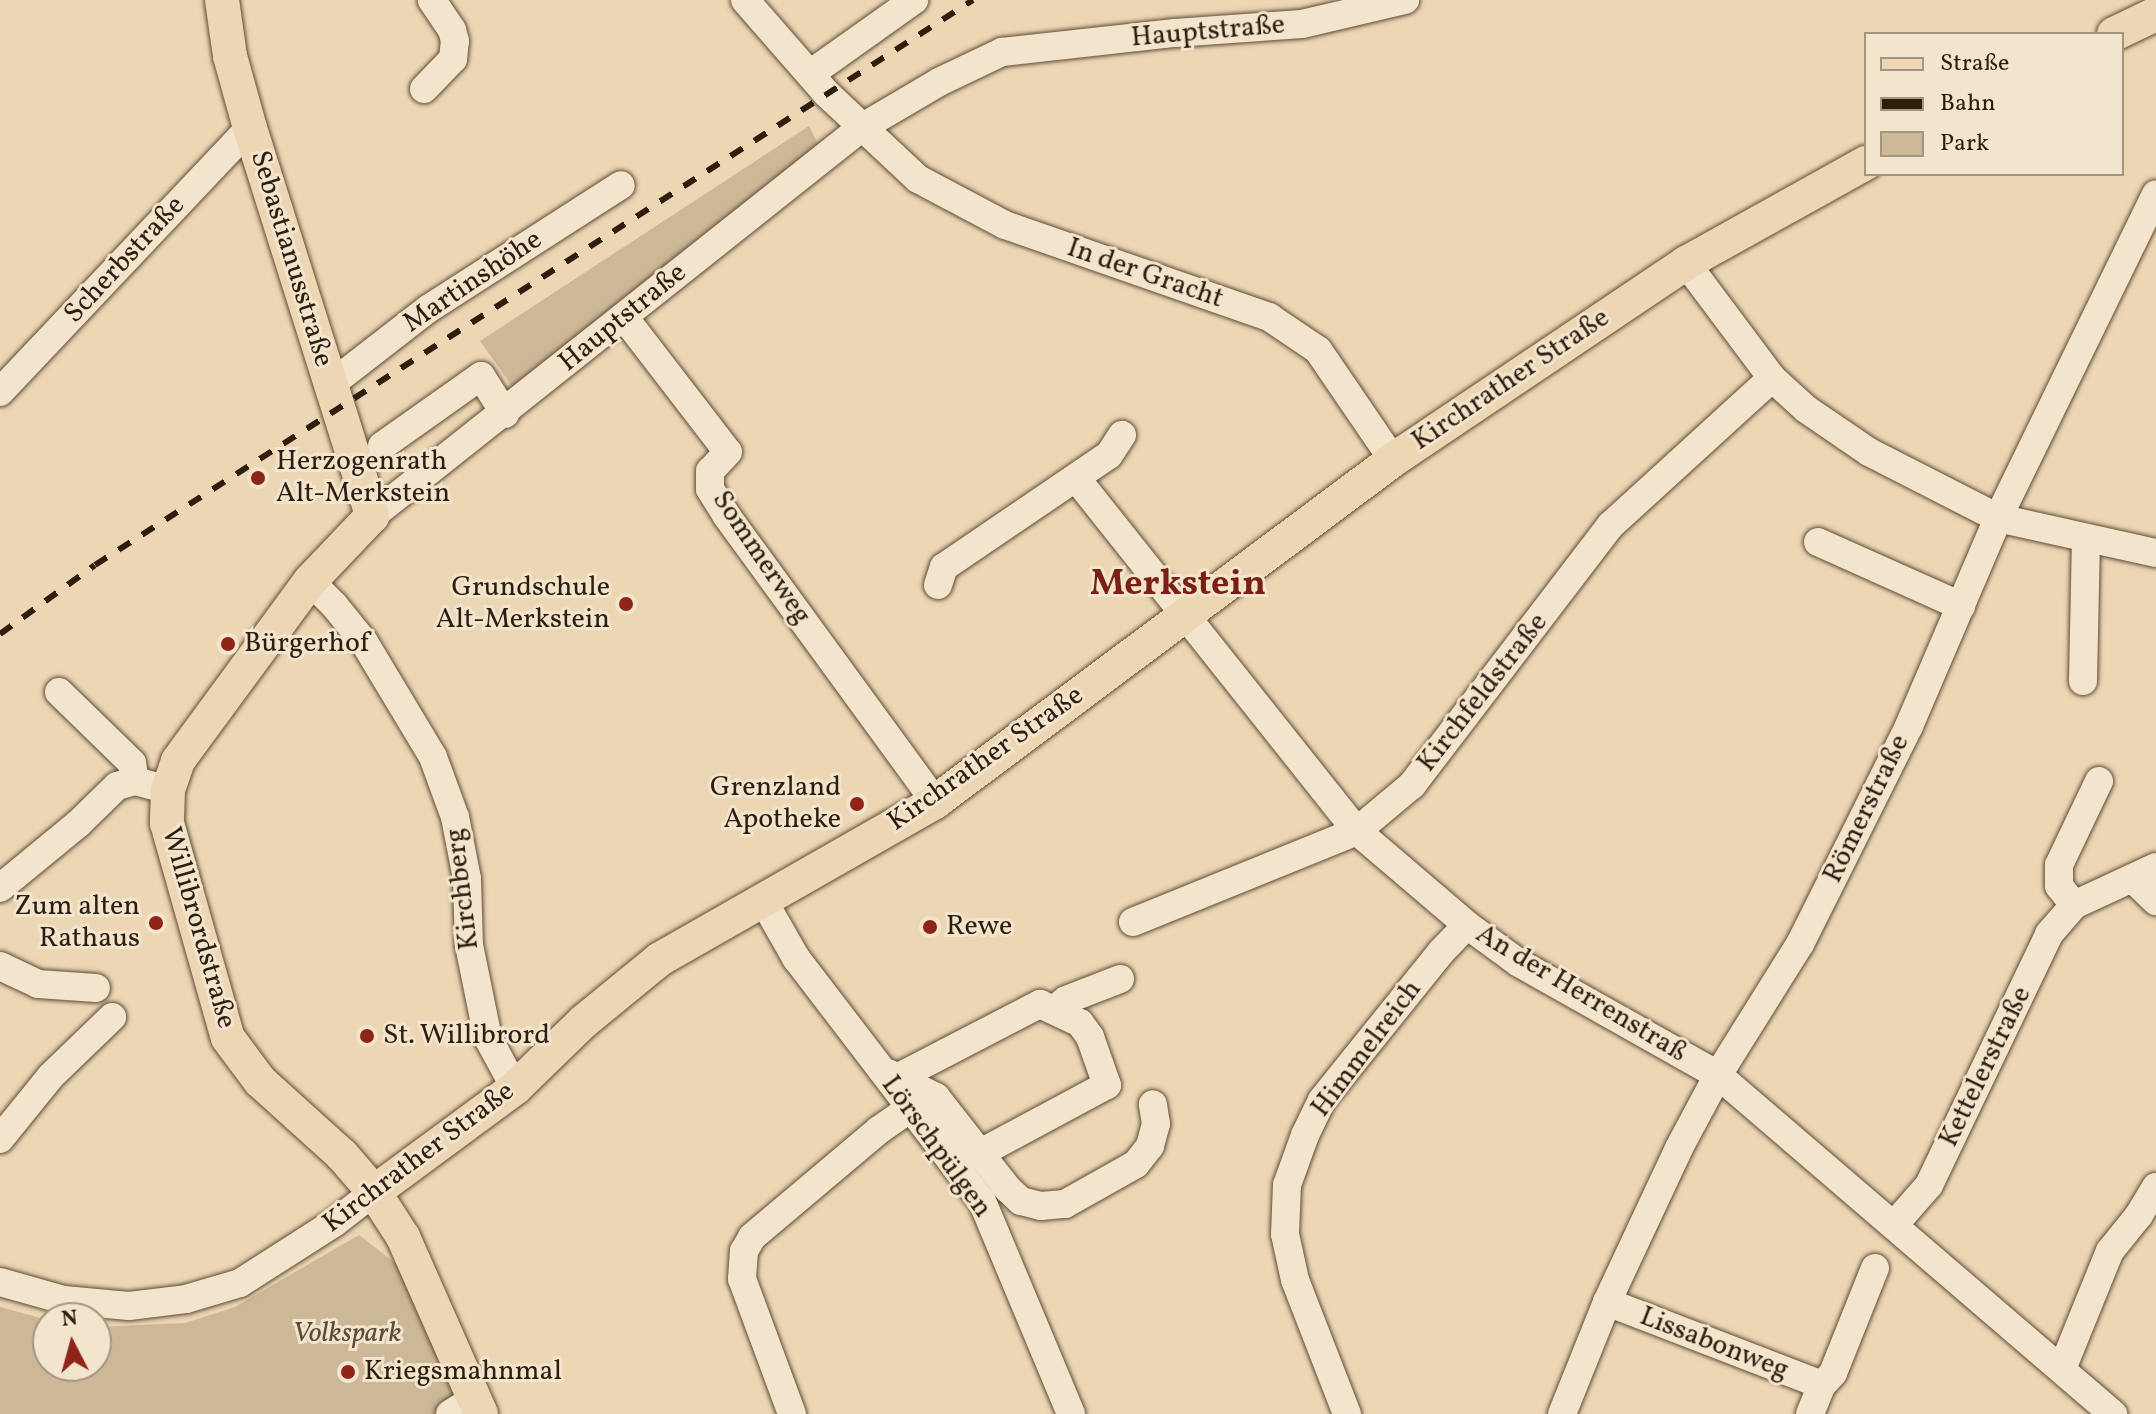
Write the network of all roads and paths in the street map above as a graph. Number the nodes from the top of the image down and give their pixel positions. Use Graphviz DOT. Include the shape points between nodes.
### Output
graph roads {
  1 [pos="222,0"];
  2 [pos="432,0"];
  3 [pos="745,0"];
  4 [pos="914,0"];
  5 [pos="1405,0"];
  6 [pos="2156,14"];
  7 [pos="2118,32"];
  8 [pos="810,74"];
  9 [pos="424,89"];
  10 [pos="250,128"];
  11 [pos="861,128"];
  12 [pos="1864,164"];
  13 [pos="621,185"];
  14 [pos="2156,194"];
  15 [pos="1686,263"];
  16 [pos="624,317"];
  17 [pos="1772,378"];
  18 [pos="330,385"];
  19 [pos="0,392"];
  20 [pos="505,414"];
  21 [pos="1122,435"];
  22 [pos="382,446"];
  23 [pos="1393,460"];
  24 [pos="1076,478"];
  25 [pos="372,516"];
  26 [pos="1998,518"];
  27 [pos="2086,540"];
  28 [pos="1818,542"];
  29 [pos="2156,553"];
  30 [pos="310,581"];
  31 [pos="938,585"];
  32 [pos="1961,606"];
  33 [pos="1183,613"];
  34 [pos="2083,681"];
  35 [pos="59,692"];
  36 [pos="135,781"];
  37 [pos="2099,781"];
  38 [pos="168,790"];
  39 [pos="935,802"];
  40 [pos="1357,831"];
  41 [pos="2144,873"];
  42 [pos="0,888"];
  43 [pos="763,900"];
  44 [pos="2156,901"];
  45 [pos="2074,905"];
  46 [pos="1133,922"];
  47 [pos="1467,925"];
  48 [pos="0,966"];
  49 [pos="1120,979"];
  50 [pos="96,988"];
  51 [pos="1055,1009"];
  52 [pos="112,1017"];
  53 [pos="888,1074"];
  54 [pos="1718,1075"];
  55 [pos="515,1088"];
  56 [pos="1153,1104"];
  57 [pos="910,1108"];
  58 [pos="0,1139"];
  59 [pos="980,1153"];
  60 [pos="2156,1187"];
  61 [pos="374,1192"];
  62 [pos="1894,1225"];
  63 [pos="1875,1268"];
  64 [pos="0,1282"];
  65 [pos="1607,1302"];
  66 [pos="2062,1369"];
  67 [pos="1822,1385"];
  68 [pos="468,1409"];
  69 [pos="792,1414"];
  70 [pos="1071,1414"];
  71 [pos="1347,1414"];
  72 [pos="1562,1414"];
  73 [pos="1810,1414"];
  74 [pos="2113,1414"];
  1 -- 10 [label="main road, Sebastianusstraße" via="230,56"];
  2 -- 9 [label="street" via="455,41 453,59"];
  3 -- 8 [label="street, In der Gracht"];
  4 -- 8 [label="street"];
  5 -- 11 [label="street, Hauptstraße" via="1302,24 1002,52"];
  6 -- 7 [label="main road"];
  8 -- 11 [label="street, In der Gracht"];
  10 -- 18 [label="main road, Sebastianusstraße"];
  10 -- 19 [label="street, Scherbstraße"];
  11 -- 16 [label="street, Hauptstraße"];
  11 -- 23 [label="street, In der Gracht" via="918,179 1005,225 1269,317 1318,350"];
  12 -- 15 [label="main road, Kirchrather Straße"];
  13 -- 18 [label="street, Martinshöhe" via="428,309"];
  14 -- 26 [label="street, Römerstraße"];
  15 -- 17 [label="street"];
  15 -- 23 [label="main road, Kirchrather Straße"];
  16 -- 20 [label="street, Hauptstraße"];
  16 -- 39 [label="street, Sommerweg" via="728,452 710,471 710,489 726,515"];
  17 -- 26 [label="street" via="1806,409 1869,452"];
  17 -- 40 [label="street, Kirchfeldstraße" via="1611,525 1412,785"];
  18 -- 25 [label="main road, Sebastianusstraße"];
  20 -- 22 [label="street" via="481,376"];
  20 -- 25 [label="street, Hauptstraße"];
  21 -- 24 [label="street" via="1109,455"];
  23 -- 33 [label="main road, Kirchrather Straße"];
  24 -- 31 [label="street" via="944,567"];
  24 -- 33 [label="street, An der Herrenstraß"];
  25 -- 30 [label="main road, Hauptstraße"];
  26 -- 27 [label="street"];
  26 -- 32 [label="street, Römerstraße"];
  27 -- 29 [label="street"];
  27 -- 34 [label="street"];
  28 -- 32 [label="street"];
  30 -- 38 [label="main road, Hauptstraße" via="178,761"];
  30 -- 55 [label="street, Kirchberg" via="364,642 433,757 455,817 467,879 469,945 488,1038"];
  32 -- 54 [label="street, Römerstraße" via="1909,726 1800,944"];
  33 -- 39 [label="main road, Kirchrather Straße"];
  33 -- 40 [label="street, An der Herrenstraß"];
  35 -- 36 [label="street" via="132,763"];
  36 -- 38 [label="street"];
  36 -- 42 [label="street" via="117,786"];
  37 -- 45 [label="street" via="2059,865 2059,886"];
  38 -- 61 [label="main road, Willibrordstraße" via="167,823 228,1038 260,1081 342,1155"];
  39 -- 43 [label="main road, Kirchrather Straße"];
  40 -- 46 [label="street, Kirchfeldstraße"];
  40 -- 47 [label="street, An der Herrenstraß"];
  41 -- 44 [label="street"];
  41 -- 45 [label="street, Kettelerstraße"];
  43 -- 53 [label="street, Lörschpülgen" via="796,958"];
  43 -- 55 [label="main road, Kirchrather Straße" via="660,959 583,1022"];
  45 -- 62 [label="street, Kettelerstraße" via="2049,934 1929,1185"];
  47 -- 54 [label="street, An der Herrenstraß" via="1519,963"];
  47 -- 71 [label="street, Himmelreich" via="1322,1100 1287,1185 1285,1234 1295,1280"];
  48 -- 50 [label="street" via="38,984"];
  49 -- 51 [label="street"];
  51 -- 53 [label="street" via="1040,1004 1029,1008"];
  51 -- 59 [label="street" via="1080,1023 1090,1037 1107,1085"];
  52 -- 58 [label="street" via="51,1076"];
  53 -- 57 [label="street, Lörschpülgen"];
  53 -- 59 [label="street" via="936,1097"];
  54 -- 62 [label="street, An der Herrenstraß"];
  54 -- 65 [label="street, Römerstraße"];
  55 -- 61 [label="main road, Kirchrather Straße"];
  56 -- 59 [label="street" via="1156,1124 1150,1146 1136,1164 1065,1204 1021,1201"];
  57 -- 69 [label="street" via="752,1237 744,1251 742,1279"];
  57 -- 70 [label="street, Lörschpülgen" via="982,1201"];
  60 -- 66 [label="street" via="2110,1251"];
  61 -- 64 [label="street, Kirchrather Straße" via="240,1283 186,1299 129,1306 64,1300"];
  61 -- 68 [label="main road, Willibrordstraße" via="403,1237"];
  62 -- 66 [label="street, An der Herrenstraß"];
  63 -- 67 [label="street, Lissabonweg" via="1833,1373"];
  65 -- 67 [label="street, Lissabonweg"];
  65 -- 72 [label="street, Römerstraße"];
  66 -- 74 [label="street, An der Herrenstraß"];
  67 -- 73 [label="street, Lissabonweg"];
}
